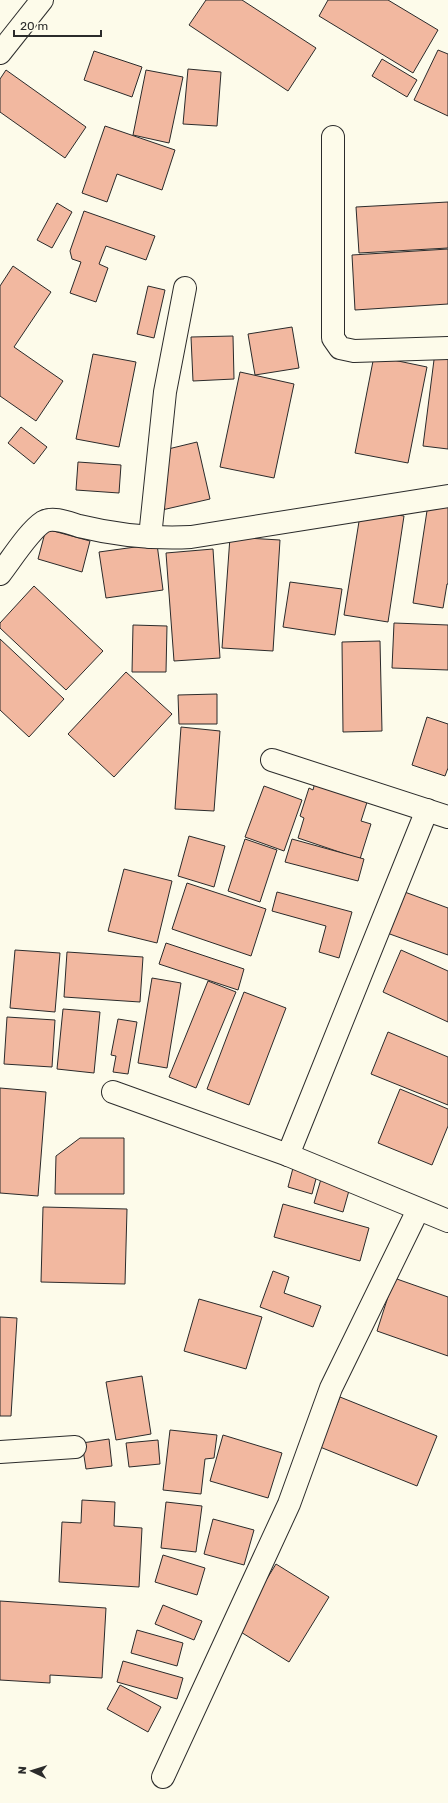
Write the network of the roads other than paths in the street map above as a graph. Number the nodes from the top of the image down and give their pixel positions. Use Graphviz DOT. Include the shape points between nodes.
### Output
graph roads {
  1 [pos="42,0"];
  2 [pos="0,54"];
  3 [pos="333,137"];
  4 [pos="185,288"];
  5 [pos="448,348"];
  6 [pos="448,496"];
  7 [pos="150,537"];
  8 [pos="0,574"];
  9 [pos="272,760"];
  10 [pos="426,810"];
  11 [pos="448,817"];
  12 [pos="113,1092"];
  13 [pos="288,1155"];
  14 [pos="418,1210"];
  15 [pos="448,1221"];
  16 [pos="75,1447"];
  17 [pos="0,1452"];
  18 [pos="163,1777"];
  1 -- 2 [label="street"];
  3 -- 5 [label="street" via="333,338 340,348 354,351"];
  4 -- 7 [label="street" via="165,392"];
  6 -- 7 [label="street" via="191,537"];
  7 -- 8 [label="street" via="99,531 57,520 45,521 36,527"];
  9 -- 10 [label="street"];
  10 -- 11 [label="street"];
  10 -- 13 [label="street"];
  12 -- 13 [label="street"];
  13 -- 14 [label="street"];
  14 -- 15 [label="street"];
  14 -- 18 [label="street" via="331,1388 289,1504"];
  16 -- 17 [label="street"];
}
